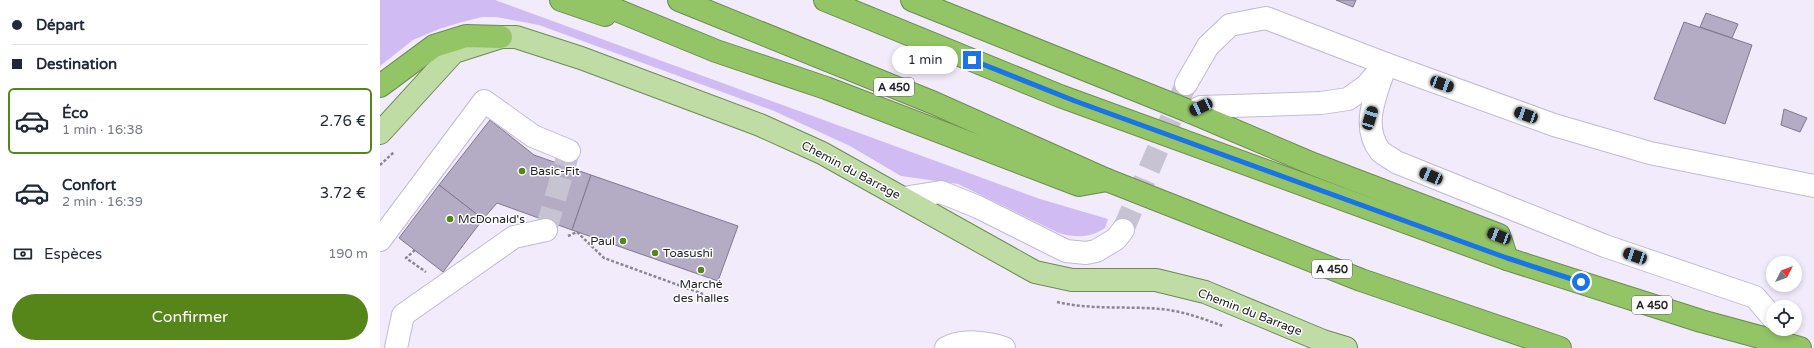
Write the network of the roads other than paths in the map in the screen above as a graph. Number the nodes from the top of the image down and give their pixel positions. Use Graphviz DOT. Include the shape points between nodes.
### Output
graph roads {
  1 [pos="561,0"];
  2 [pos="592,0"];
  3 [pos="679,0"];
  4 [pos="825,0"];
  5 [pos="912,0"];
  6 [pos="940,0"];
  7 [pos="501,37"];
  8 [pos="1029,47"];
  9 [pos="716,51"];
  10 [pos="1386,64"];
  11 [pos="1186,84"];
  12 [pos="380,86"];
  13 [pos="1191,112"];
  14 [pos="380,133"];
  15 [pos="569,151"];
  16 [pos="1107,180"];
  17 [pos="1814,186"];
  18 [pos="904,198"];
  19 [pos="1123,230"];
  20 [pos="555,234"];
  21 [pos="380,240"];
  22 [pos="1507,258"];
  23 [pos="1766,310"];
  24 [pos="1789,336"];
  25 [pos="380,340"];
  26 [pos="386,348"];
  27 [pos="396,348"];
  28 [pos="946,348"];
  29 [pos="1004,348"];
  30 [pos="1346,348"];
  31 [pos="1560,348"];
  32 [pos="1800,348"];
  1 -- 9 [label="highway"];
  2 -- 9 [label="highway"];
  3 -- 16 [label="highway, A 450" via="934,103"];
  4 -- 22 [label="highway, A 450" via="1060,96"];
  5 -- 8 [label="highway"];
  6 -- 8 [label="highway"];
  7 -- 12 [label="highway" via="466,36 434,46"];
  7 -- 14 [label="main road, Chemin du Barrage" via="454,52"];
  7 -- 18 [label="main road, Chemin du Barrage" via="516,37 543,44 760,125 822,152"];
  8 -- 13 [label="highway"];
  9 -- 16 [label="highway" via="826,88 1079,185"];
  10 -- 11 [label="lane" via="1266,18 1230,24 1208,46"];
  10 -- 13 [label="lane" via="1366,86 1348,99 1321,103 1201,107"];
  10 -- 17 [label="lane" via="1554,125 1650,153"];
  10 -- 23 [label="lane" via="1370,118 1372,135 1381,151 1396,162 1605,246 1754,297"];
  13 -- 22 [label="highway" via="1313,164 1499,236"];
  15 -- 21 [label="lane" via="533,136 484,101"];
  16 -- 31 [label="highway, A 450" via="1361,280"];
  18 -- 19 [label="lane" via="941,192 978,207 1066,251 1096,251 1116,239"];
  18 -- 30 [label="main road, Chemin du Barrage" via="1035,272 1072,280 1156,280 1205,292"];
  20 -- 27 [label="lane" via="514,237 403,315"];
  22 -- 32 [label="highway, A 450" via="1700,320"];
  24 -- 32 [label="lane"];
  25 -- 26 [label="lane"];
  28 -- 29 [label="lane" via="975,342"];
}
